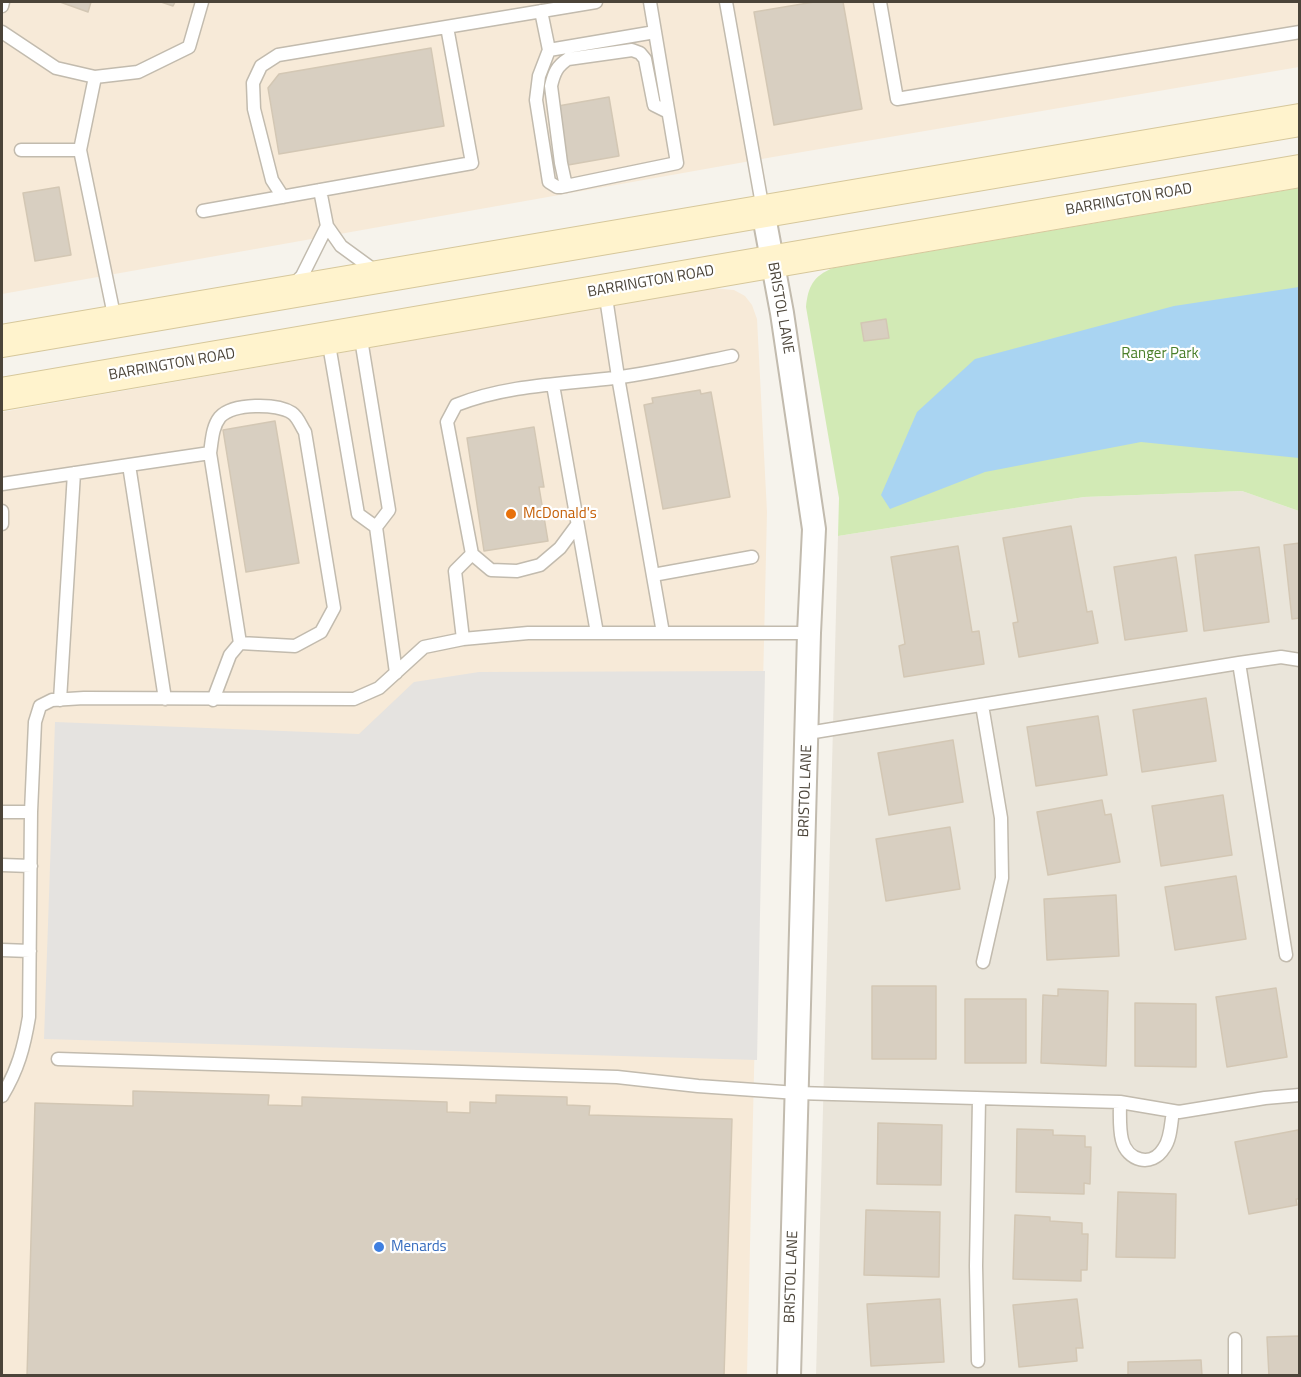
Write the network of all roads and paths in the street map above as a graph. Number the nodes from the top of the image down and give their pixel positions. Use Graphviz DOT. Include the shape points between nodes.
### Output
graph roads {
  1 [pos="3,2"];
  2 [pos="202,2"];
  3 [pos="596,2"];
  4 [pos="650,2"];
  5 [pos="726,2"];
  6 [pos="880,2"];
  7 [pos="2,6"];
  8 [pos="541,11"];
  9 [pos="447,27"];
  10 [pos="2,32"];
  11 [pos="655,32"];
  12 [pos="1299,32"];
  13 [pos="549,50"];
  14 [pos="95,77"];
  15 [pos="669,111"];
  16 [pos="1299,120"];
  17 [pos="21,150"];
  18 [pos="80,150"];
  19 [pos="1299,171"];
  20 [pos="566,186"];
  21 [pos="320,190"];
  22 [pos="284,197"];
  23 [pos="202,211"];
  24 [pos="763,211"];
  25 [pos="327,226"];
  26 [pos="772,260"];
  27 [pos="384,277"];
  28 [pos="605,291"];
  29 [pos="283,294"];
  30 [pos="115,322"];
  31 [pos="360,333"];
  32 [pos="327,338"];
  33 [pos="2,341"];
  34 [pos="732,356"];
  35 [pos="618,377"];
  36 [pos="553,385"];
  37 [pos="2,394"];
  38 [pos="210,453"];
  39 [pos="129,465"];
  40 [pos="74,473"];
  41 [pos="2,484"];
  42 [pos="2,511"];
  43 [pos="2,524"];
  44 [pos="578,525"];
  45 [pos="376,527"];
  46 [pos="472,554"];
  47 [pos="752,557"];
  48 [pos="653,575"];
  49 [pos="597,633"];
  50 [pos="663,633"];
  51 [pos="809,633"];
  52 [pos="462,639"];
  53 [pos="240,643"];
  54 [pos="1299,660"];
  55 [pos="1239,663"];
  56 [pos="396,674"];
  57 [pos="165,699"];
  58 [pos="60,700"];
  59 [pos="213,700"];
  60 [pos="982,705"];
  61 [pos="808,733"];
  62 [pos="2,812"];
  63 [pos="31,813"];
  64 [pos="2,865"];
  65 [pos="31,866"];
  66 [pos="2,950"];
  67 [pos="30,951"];
  68 [pos="1286,955"];
  69 [pos="983,962"];
  70 [pos="58,1059"];
  71 [pos="797,1093"];
  72 [pos="1299,1095"];
  73 [pos="2,1096"];
  74 [pos="979,1099"];
  75 [pos="1120,1102"];
  76 [pos="1173,1111"];
  77 [pos="1235,1339"];
  78 [pos="978,1361"];
  79 [pos="789,1376"];
  80 [pos="1235,1376"];
  1 -- 7 [label="lane"];
  2 -- 14 [label="lane" via="189,47 138,72"];
  3 -- 8 [label="lane"];
  4 -- 11 [label="lane"];
  5 -- 24 [label="lane"];
  6 -- 12 [label="lane" via="897,99"];
  8 -- 9 [label="lane"];
  8 -- 13 [label="lane"];
  9 -- 21 [label="lane" via="472,163"];
  9 -- 22 [label="lane" via="278,55 261,66 253,83 254,110 273,180"];
  10 -- 14 [label="lane" via="56,68"];
  11 -- 13 [label="lane"];
  11 -- 15 [label="lane"];
  13 -- 20 [label="lane" via="539,76 536,100 549,182 557,187"];
  14 -- 18 [label="lane"];
  15 -- 20 [label="lane" via="677,164"];
  15 -- 20 [label="lane" via="654,105 645,59 640,53 632,50 568,59 560,64 551,86"];
  16 -- 24 [label="main road"];
  17 -- 18 [label="lane"];
  18 -- 30 [label="lane"];
  19 -- 26 [label="main road, BARRINGTON ROAD"];
  21 -- 22 [label="lane"];
  21 -- 25 [label="lane"];
  22 -- 23 [label="lane"];
  24 -- 26 [label="street, BRISTOL LANE"];
  24 -- 27 [label="main road"];
  25 -- 27 [label="lane" via="342,246"];
  25 -- 29 [label="lane" via="302,276"];
  26 -- 28 [label="main road, BARRINGTON ROAD"];
  26 -- 51 [label="street, BRISTOL LANE" via="814,529"];
  27 -- 29 [label="main road"];
  28 -- 31 [label="main road, BARRINGTON ROAD"];
  28 -- 35 [label="lane"];
  29 -- 30 [label="main road"];
  30 -- 33 [label="main road"];
  31 -- 32 [label="main road, BARRINGTON ROAD"];
  31 -- 45 [label="lane" via="389,510"];
  32 -- 37 [label="main road, BARRINGTON ROAD"];
  32 -- 45 [label="lane" via="358,514"];
  34 -- 35 [label="lane"];
  35 -- 36 [label="lane"];
  35 -- 48 [label="lane"];
  36 -- 44 [label="lane"];
  36 -- 46 [label="lane" via="475,397 456,405 447,422"];
  38 -- 39 [label="lane"];
  38 -- 53 [label="lane"];
  38 -- 53 [label="lane" via="221,416 261,405 278,406 294,414 305,432 333,596 334,608 321,632 295,646"];
  39 -- 40 [label="lane"];
  39 -- 57 [label="lane"];
  40 -- 41 [label="lane"];
  40 -- 58 [label="lane"];
  42 -- 43 [label="lane"];
  44 -- 46 [label="lane" via="561,548 540,565 516,571 491,570"];
  44 -- 49 [label="lane"];
  45 -- 56 [label="lane"];
  46 -- 52 [label="lane" via="455,571"];
  47 -- 48 [label="lane"];
  48 -- 50 [label="lane"];
  49 -- 50 [label="lane"];
  49 -- 52 [label="lane" via="528,633"];
  50 -- 51 [label="lane"];
  51 -- 61 [label="street, BRISTOL LANE"];
  52 -- 56 [label="lane" via="424,647"];
  53 -- 59 [label="lane" via="230,655"];
  54 -- 55 [label="lane" via="1281,657"];
  55 -- 60 [label="lane"];
  55 -- 68 [label="lane"];
  56 -- 59 [label="lane" via="379,688 354,699"];
  57 -- 58 [label="lane"];
  57 -- 59 [label="lane"];
  58 -- 63 [label="lane" via="40,706 35,722"];
  60 -- 61 [label="lane"];
  60 -- 69 [label="lane" via="1001,818 1002,866"];
  61 -- 71 [label="street, BRISTOL LANE"];
  62 -- 63 [label="lane"];
  63 -- 65 [label="lane"];
  64 -- 65 [label="lane"];
  65 -- 67 [label="lane"];
  66 -- 67 [label="lane"];
  67 -- 73 [label="lane" via="25,1043"];
  70 -- 71 [label="lane" via="617,1077"];
  71 -- 74 [label="lane"];
  71 -- 79 [label="street, BRISTOL LANE"];
  72 -- 76 [label="lane" via="1190,1112"];
  74 -- 75 [label="lane"];
  74 -- 78 [label="lane"];
  75 -- 76 [label="lane"];
  75 -- 76 [label="lane" via="1122,1142 1129,1155 1141,1161 1164,1150"];
  77 -- 80 [label="lane"];
}
